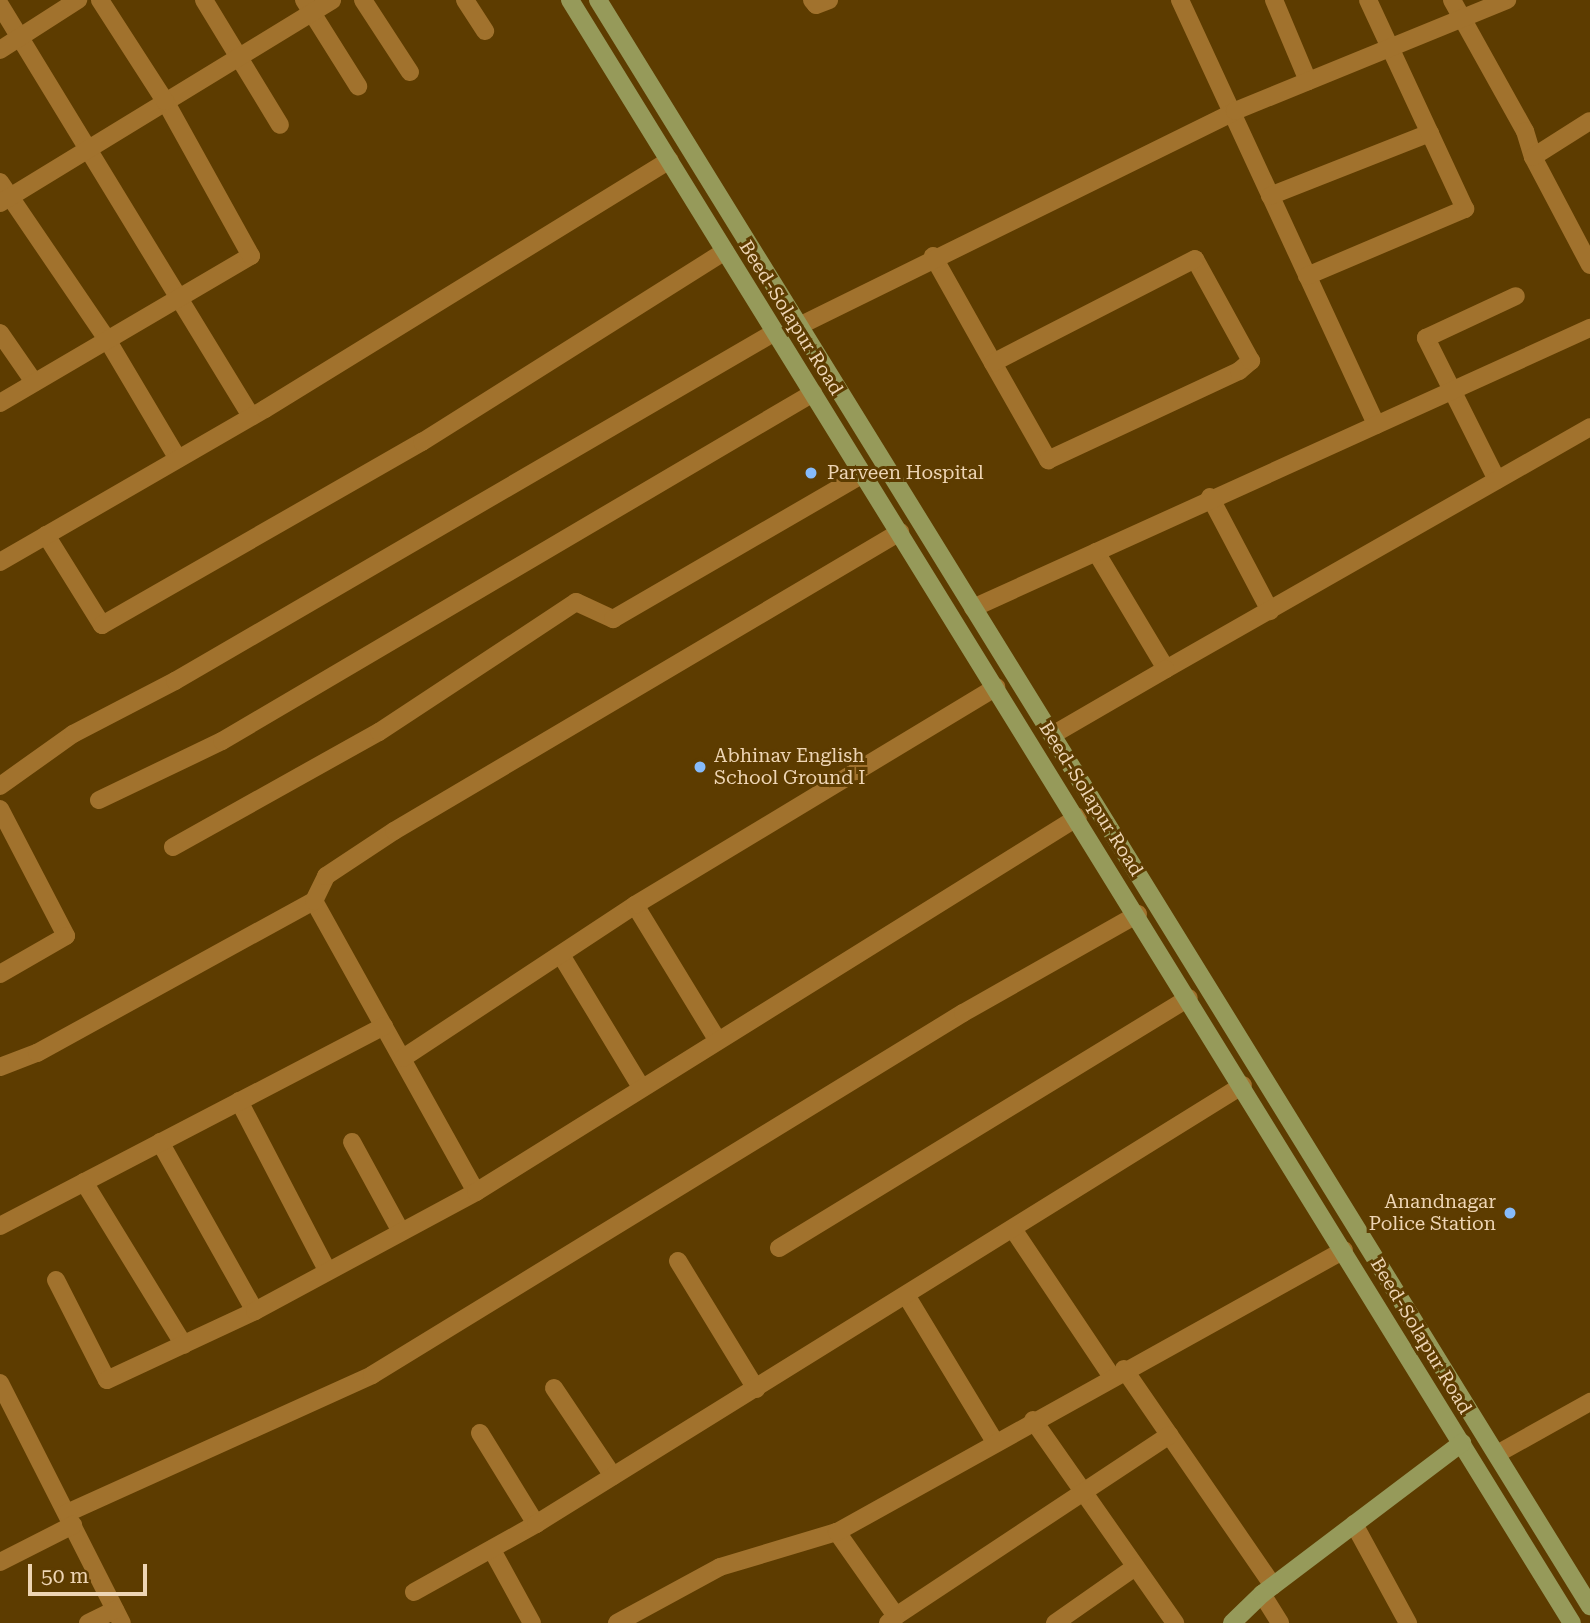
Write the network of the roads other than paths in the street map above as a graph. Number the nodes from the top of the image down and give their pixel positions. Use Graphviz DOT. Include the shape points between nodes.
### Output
graph roads {
  1 [pos="78,0"];
  2 [pos="100,0"];
  3 [pos="204,0"];
  4 [pos="332,0"];
  5 [pos="363,0"];
  6 [pos="465,0"];
  7 [pos="570,0"];
  8 [pos="598,0"];
  9 [pos="812,0"];
  10 [pos="829,0"];
  11 [pos="1180,0"];
  12 [pos="1274,0"];
  13 [pos="1368,0"];
  14 [pos="1452,0"];
  15 [pos="1507,0"];
  16 [pos="0,5"];
  17 [pos="308,6"];
  18 [pos="1460,20"];
  19 [pos="485,31"];
  20 [pos="19,37"];
  21 [pos="1389,48"];
  22 [pos="0,50"];
  23 [pos="240,59"];
  24 [pos="410,72"];
  25 [pos="1308,81"];
  26 [pos="358,86"];
  27 [pos="165,101"];
  28 [pos="1231,113"];
  29 [pos="1590,121"];
  30 [pos="280,125"];
  31 [pos="1430,132"];
  32 [pos="90,148"];
  33 [pos="1533,157"];
  34 [pos="669,160"];
  35 [pos="3,194"];
  36 [pos="1270,196"];
  37 [pos="1586,246"];
  38 [pos="725,251"];
  39 [pos="933,256"];
  40 [pos="1590,265"];
  41 [pos="1307,276"];
  42 [pos="1516,296"];
  43 [pos="181,299"];
  44 [pos="799,326"];
  45 [pos="1590,328"];
  46 [pos="775,332"];
  47 [pos="0,333"];
  48 [pos="108,341"];
  49 [pos="992,363"];
  50 [pos="34,382"];
  51 [pos="1452,390"];
  52 [pos="813,393"];
  53 [pos="0,402"];
  54 [pos="251,417"];
  55 [pos="1376,425"];
  56 [pos="1590,427"];
  57 [pos="178,459"];
  58 [pos="863,474"];
  59 [pos="1497,481"];
  60 [pos="1210,497"];
  61 [pos="900,532"];
  62 [pos="46,535"];
  63 [pos="1096,552"];
  64 [pos="0,562"];
  65 [pos="973,608"];
  66 [pos="1270,611"];
  67 [pos="1166,669"];
  68 [pos="996,687"];
  69 [pos="1054,734"];
  70 [pos="0,786"];
  71 [pos="99,800"];
  72 [pos="0,809"];
  73 [pos="1078,817"];
  74 [pos="173,847"];
  75 [pos="314,901"];
  76 [pos="635,905"];
  77 [pos="1138,914"];
  78 [pos="561,955"];
  79 [pos="0,974"];
  80 [pos="1189,998"];
  81 [pos="384,1026"];
  82 [pos="718,1041"];
  83 [pos="403,1058"];
  84 [pos="0,1067"];
  85 [pos="1243,1085"];
  86 [pos="641,1087"];
  87 [pos="239,1101"];
  88 [pos="160,1142"];
  89 [pos="352,1142"];
  90 [pos="84,1182"];
  91 [pos="476,1192"];
  92 [pos="0,1226"];
  93 [pos="1013,1228"];
  94 [pos="401,1232"];
  95 [pos="779,1248"];
  96 [pos="1344,1250"];
  97 [pos="678,1261"];
  98 [pos="327,1270"];
  99 [pos="56,1280"];
  100 [pos="906,1295"];
  101 [pos="255,1311"];
  102 [pos="184,1345"];
  103 [pos="1118,1373"];
  104 [pos="0,1383"];
  105 [pos="554,1388"];
  106 [pos="756,1389"];
  107 [pos="1590,1402"];
  108 [pos="1033,1420"];
  109 [pos="480,1433"];
  110 [pos="1169,1435"];
  111 [pos="995,1442"];
  112 [pos="1462,1443"];
  113 [pos="1497,1454"];
  114 [pos="613,1476"];
  115 [pos="1082,1491"];
  116 [pos="70,1519"];
  117 [pos="536,1524"];
  118 [pos="1354,1524"];
  119 [pos="837,1532"];
  120 [pos="492,1550"];
  121 [pos="0,1562"];
  122 [pos="1135,1567"];
  123 [pos="1268,1590"];
  124 [pos="414,1592"];
  125 [pos="1590,1606"];
  126 [pos="118,1616"];
  127 [pos="892,1619"];
  128 [pos="88,1623"];
  129 [pos="532,1623"];
  130 [pos="617,1623"];
  131 [pos="1055,1623"];
  132 [pos="1175,1623"];
  133 [pos="1232,1623"];
  134 [pos="1280,1623"];
  135 [pos="1408,1623"];
  136 [pos="1572,1623"];
  1 -- 20 [label="street"];
  2 -- 27 [label="street"];
  3 -- 23 [label="street"];
  4 -- 17 [label="street"];
  5 -- 24 [label="street"];
  6 -- 19 [label="street"];
  7 -- 34 [label="main road, Beed-Solapur Road"];
  8 -- 44 [label="main road, Beed-Solapur Road"];
  9 -- 10 [label="street" via="816,5"];
  11 -- 28 [label="street"];
  12 -- 25 [label="street"];
  13 -- 21 [label="street"];
  14 -- 18 [label="street"];
  15 -- 18 [label="street"];
  16 -- 20 [label="street"];
  17 -- 23 [label="street"];
  17 -- 26 [label="street"];
  18 -- 21 [label="street"];
  18 -- 33 [label="street" via="1525,131"];
  20 -- 22 [label="street"];
  20 -- 32 [label="street"];
  21 -- 25 [label="street"];
  21 -- 31 [label="street"];
  23 -- 27 [label="street"];
  23 -- 30 [label="street"];
  25 -- 28 [label="street"];
  27 -- 32 [label="street"];
  27 -- 43 [label="street" via="251,256"];
  28 -- 36 [label="street"];
  28 -- 39 [label="street"];
  29 -- 33 [label="street"];
  31 -- 36 [label="street"];
  31 -- 41 [label="street" via="1465,209"];
  32 -- 35 [label="street"];
  32 -- 43 [label="street"];
  33 -- 37 [label="street"];
  34 -- 38 [label="main road, Beed-Solapur Road"];
  34 -- 54 [label="street"];
  35 -- 48 [label="street"];
  36 -- 41 [label="street"];
  37 -- 40 [label="street"];
  38 -- 46 [label="main road, Beed-Solapur Road"];
  38 -- 62 [label="street" via="422,442 102,625"];
  39 -- 44 [label="street"];
  39 -- 49 [label="street"];
  41 -- 55 [label="street"];
  42 -- 51 [label="street" via="1426,338"];
  43 -- 48 [label="street"];
  43 -- 54 [label="street"];
  44 -- 65 [label="main road, Beed-Solapur Road"];
  45 -- 51 [label="street"];
  46 -- 52 [label="main road, Beed-Solapur Road"];
  46 -- 70 [label="street" via="175,681 73,734"];
  47 -- 50 [label="street"];
  48 -- 50 [label="street"];
  48 -- 57 [label="street"];
  49 -- 49 [label="street" via="1048,460 1239,371 1251,361 1195,259"];
  50 -- 53 [label="street"];
  51 -- 55 [label="street"];
  51 -- 59 [label="street"];
  52 -- 58 [label="main road, Beed-Solapur Road"];
  52 -- 71 [label="street" via="222,741"];
  54 -- 57 [label="street"];
  55 -- 60 [label="street"];
  56 -- 59 [label="street"];
  57 -- 62 [label="street"];
  58 -- 61 [label="main road, Beed-Solapur Road"];
  58 -- 74 [label="street" via="613,619 576,602 379,732"];
  59 -- 66 [label="street"];
  60 -- 63 [label="street"];
  60 -- 66 [label="street"];
  61 -- 68 [label="main road, Beed-Solapur Road"];
  61 -- 75 [label="street" via="394,831 326,876"];
  62 -- 64 [label="street"];
  63 -- 65 [label="street"];
  63 -- 67 [label="street"];
  65 -- 69 [label="main road, Beed-Solapur Road"];
  66 -- 67 [label="street"];
  67 -- 69 [label="street"];
  68 -- 73 [label="main road, Beed-Solapur Road"];
  68 -- 76 [label="street"];
  69 -- 113 [label="main road, Beed-Solapur Road"];
  72 -- 79 [label="street" via="66,936"];
  73 -- 77 [label="main road, Beed-Solapur Road"];
  73 -- 82 [label="street"];
  75 -- 81 [label="street"];
  75 -- 84 [label="street" via="37,1053"];
  76 -- 78 [label="street"];
  76 -- 82 [label="street"];
  77 -- 80 [label="main road, Beed-Solapur Road"];
  77 -- 116 [label="street" via="963,1013 372,1375"];
  78 -- 83 [label="street"];
  78 -- 86 [label="street"];
  80 -- 85 [label="main road, Beed-Solapur Road"];
  80 -- 95 [label="street"];
  81 -- 83 [label="street"];
  81 -- 87 [label="street"];
  82 -- 86 [label="street"];
  83 -- 91 [label="street"];
  85 -- 93 [label="street"];
  85 -- 96 [label="main road, Beed-Solapur Road"];
  86 -- 91 [label="street"];
  87 -- 88 [label="street"];
  87 -- 98 [label="street"];
  88 -- 90 [label="street"];
  88 -- 101 [label="street"];
  89 -- 94 [label="street"];
  90 -- 92 [label="street"];
  90 -- 102 [label="street"];
  91 -- 94 [label="street"];
  93 -- 100 [label="street"];
  93 -- 103 [label="street"];
  94 -- 98 [label="street"];
  96 -- 103 [label="street"];
  96 -- 112 [label="main road, Beed-Solapur Road"];
  97 -- 106 [label="street"];
  98 -- 101 [label="street"];
  99 -- 102 [label="street" via="107,1380"];
  100 -- 106 [label="street"];
  100 -- 111 [label="street"];
  101 -- 102 [label="street"];
  103 -- 108 [label="street"];
  103 -- 110 [label="street"];
  104 -- 116 [label="street"];
  105 -- 114 [label="street"];
  106 -- 114 [label="street"];
  107 -- 113 [label="street"];
  108 -- 111 [label="street"];
  108 -- 115 [label="street"];
  109 -- 117 [label="street"];
  110 -- 115 [label="street"];
  110 -- 123 [label="street"];
  111 -- 119 [label="street"];
  112 -- 118 [label="main road"];
  112 -- 136 [label="main road, Beed-Solapur Road"];
  113 -- 125 [label="main road, Beed-Solapur Road"];
  114 -- 117 [label="street"];
  115 -- 122 [label="street"];
  115 -- 127 [label="street"];
  116 -- 121 [label="street"];
  116 -- 126 [label="street"];
  117 -- 120 [label="street"];
  118 -- 123 [label="main road"];
  118 -- 135 [label="street"];
  119 -- 127 [label="street"];
  119 -- 130 [label="street" via="720,1567"];
  120 -- 124 [label="street"];
  120 -- 129 [label="street"];
  122 -- 131 [label="street"];
  122 -- 132 [label="street"];
  123 -- 133 [label="main road"];
  123 -- 134 [label="street"];
  126 -- 128 [label="street"];
}
